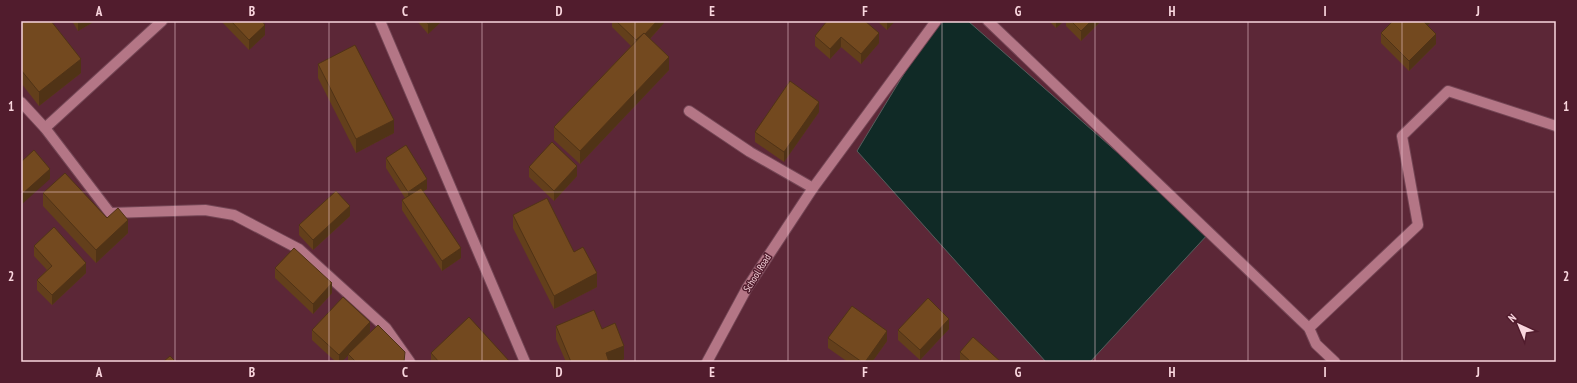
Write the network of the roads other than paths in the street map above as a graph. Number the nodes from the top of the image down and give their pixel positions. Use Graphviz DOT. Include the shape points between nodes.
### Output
graph roads {
  1 [pos="162,21"];
  2 [pos="380,21"];
  3 [pos="936,21"];
  4 [pos="988,21"];
  5 [pos="21,102"];
  6 [pos="688,111"];
  7 [pos="1556,126"];
  8 [pos="45,128"];
  9 [pos="813,188"];
  10 [pos="1309,328"];
  11 [pos="410,362"];
  12 [pos="525,362"];
  13 [pos="707,362"];
  14 [pos="1334,362"];
  1 -- 8 [label="street"];
  2 -- 12 [label="street"];
  3 -- 9 [label="street, School Road"];
  4 -- 10 [label="street"];
  5 -- 8 [label="street"];
  6 -- 9 [label="street" via="750,152"];
  7 -- 10 [label="street" via="1448,91 1402,136 1418,225"];
  8 -- 11 [label="street" via="110,213 205,210 234,215 299,249 386,328"];
  9 -- 13 [label="street, School Road" via="747,288"];
  10 -- 14 [label="street" via="1316,344"];
}
